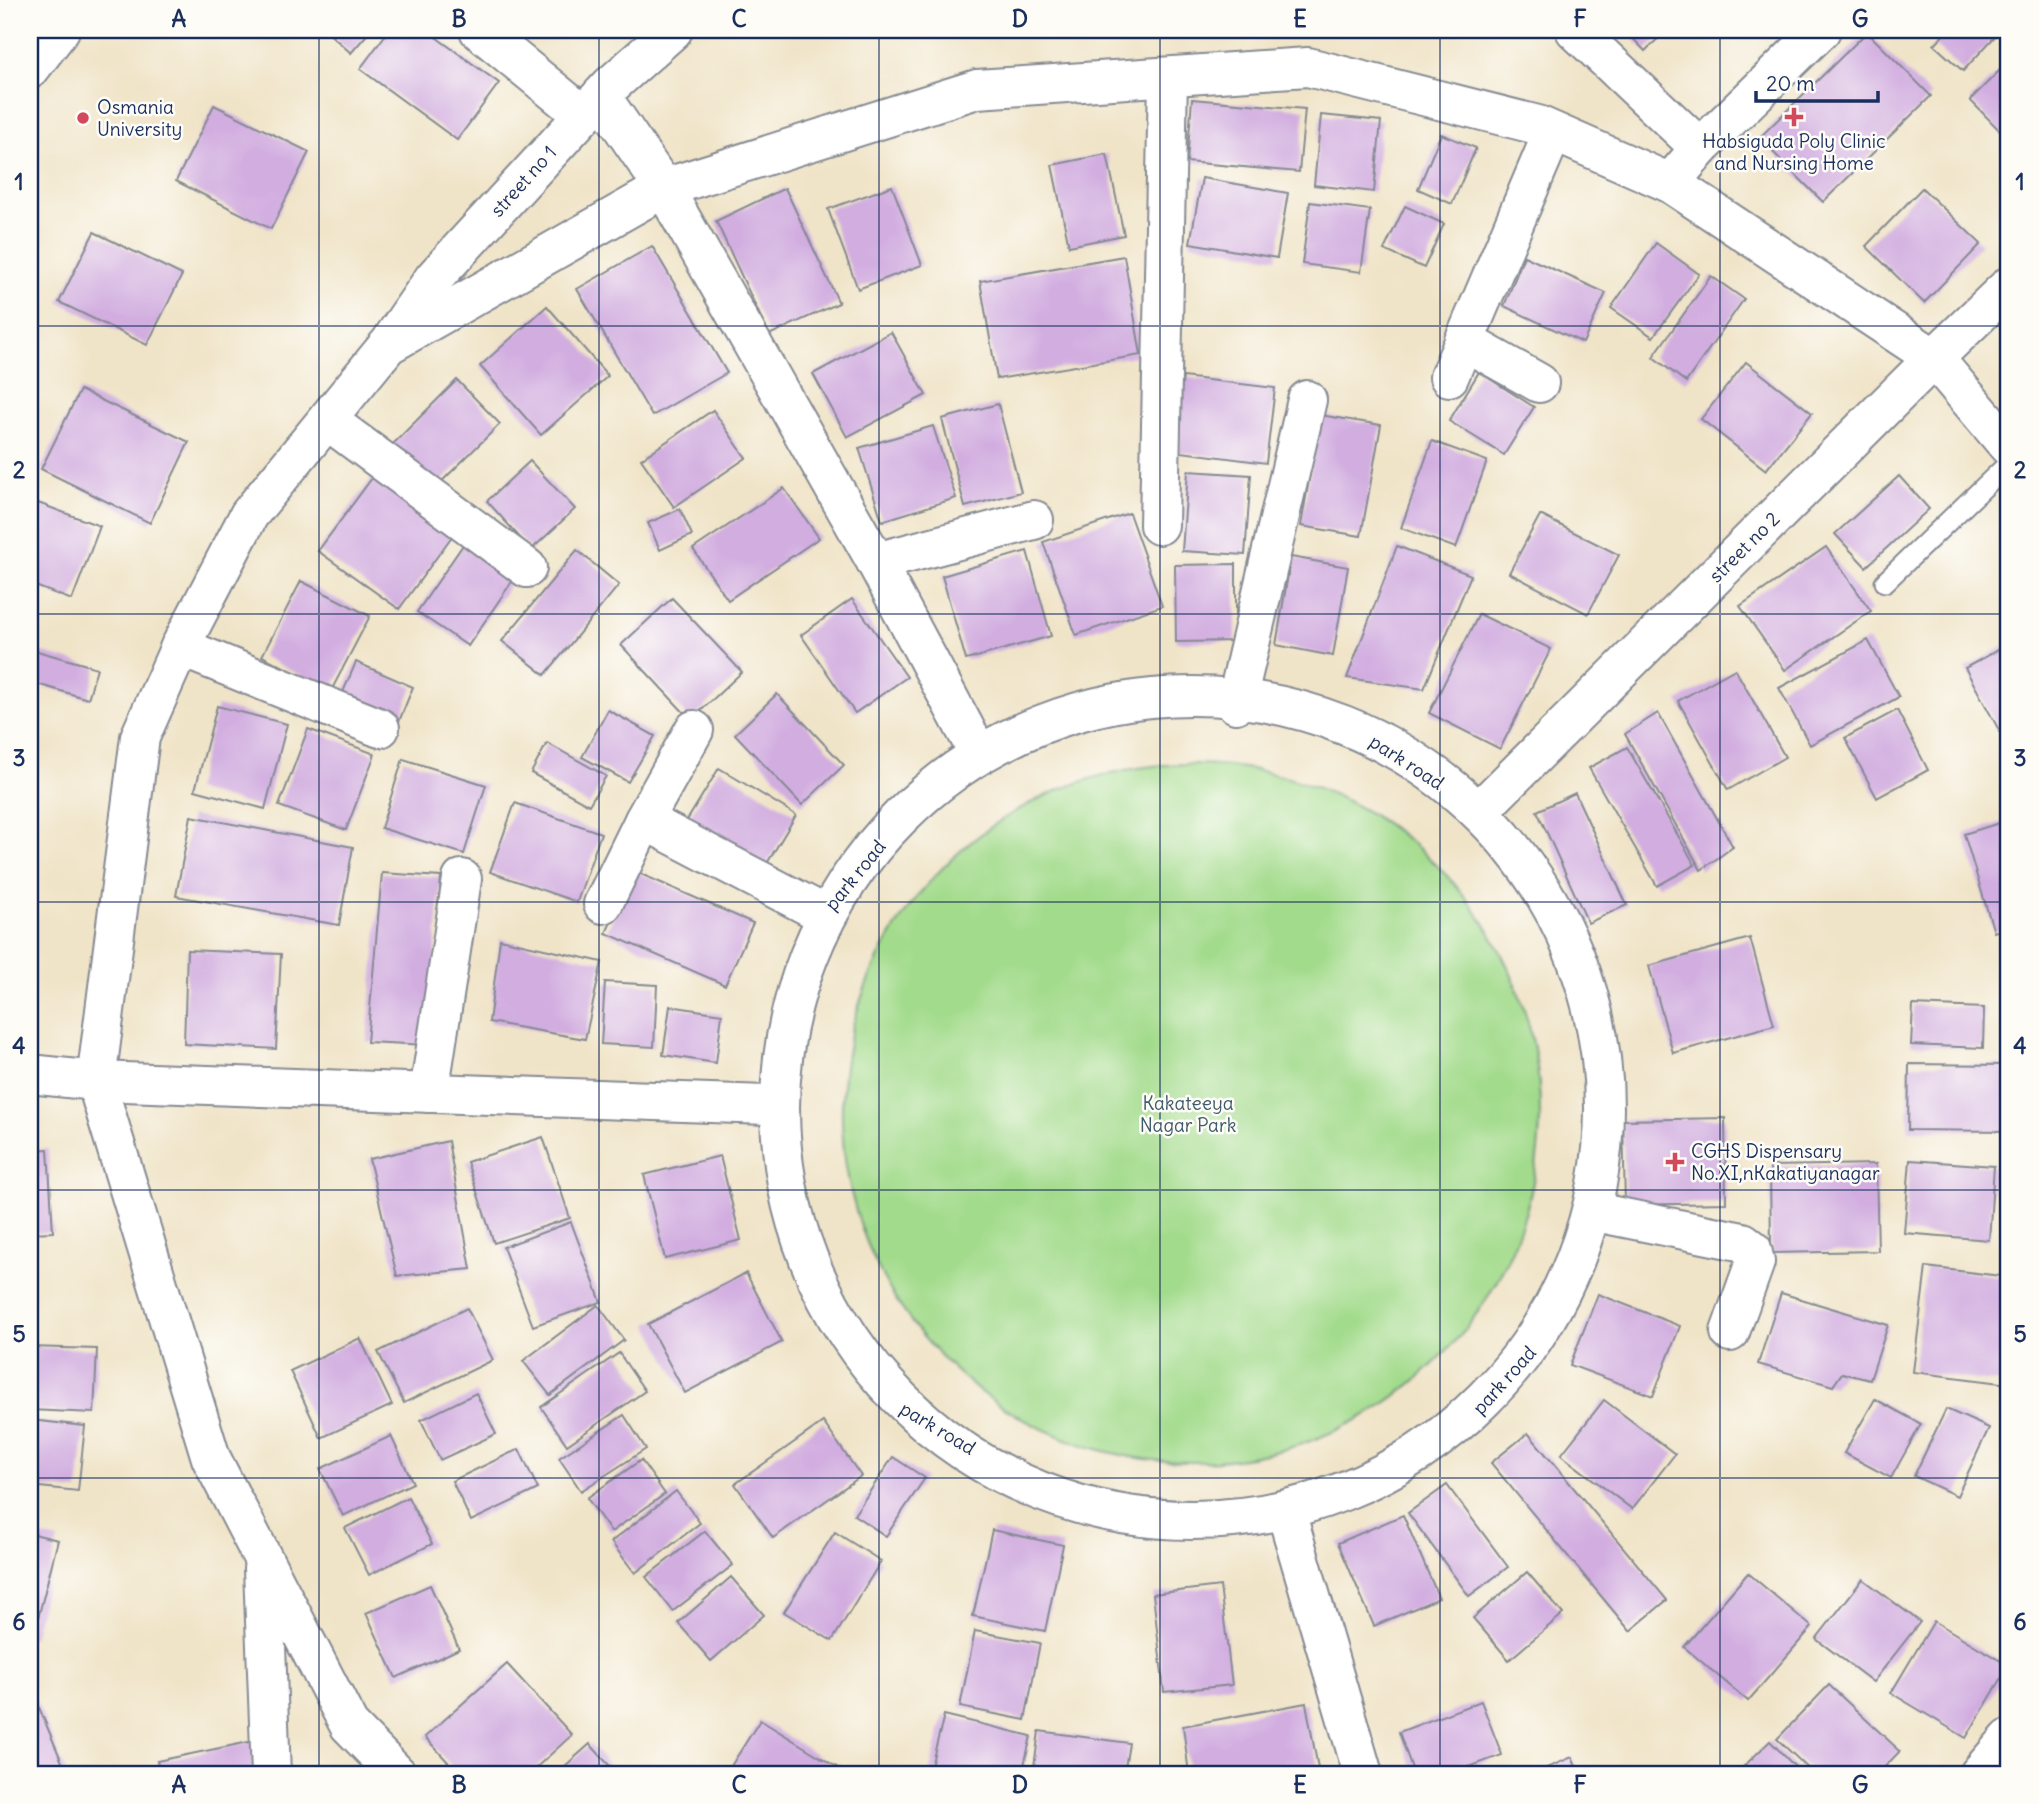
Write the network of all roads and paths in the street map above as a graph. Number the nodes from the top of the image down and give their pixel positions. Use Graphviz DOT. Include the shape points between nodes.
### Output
graph roads {
  1 [pos="60,30"];
  2 [pos="479,30"];
  3 [pos="673,30"];
  4 [pos="1575,30"];
  5 [pos="1821,30"];
  6 [pos="30,69"];
  7 [pos="1168,77"];
  8 [pos="592,105"];
  9 [pos="1553,132"];
  10 [pos="1700,148"];
  11 [pos="1670,183"];
  12 [pos="664,188"];
  13 [pos="2009,286"];
  14 [pos="1464,341"];
  15 [pos="388,345"];
  16 [pos="1934,358"];
  17 [pos="1449,377"];
  18 [pos="1539,383"];
  19 [pos="1307,400"];
  20 [pos="327,420"];
  21 [pos="2009,447"];
  22 [pos="2009,463"];
  23 [pos="1034,520"];
  24 [pos="1158,525"];
  25 [pos="876,562"];
  26 [pos="527,568"];
  27 [pos="1885,582"];
  28 [pos="180,648"];
  29 [pos="1236,704"];
  30 [pos="380,728"];
  31 [pos="694,730"];
  32 [pos="976,749"];
  33 [pos="1480,810"];
  34 [pos="644,820"];
  35 [pos="462,879"];
  36 [pos="603,904"];
  37 [pos="824,914"];
  38 [pos="30,1074"];
  39 [pos="96,1081"];
  40 [pos="429,1093"];
  41 [pos="767,1105"];
  42 [pos="1600,1213"];
  43 [pos="1730,1332"];
  44 [pos="1287,1515"];
  45 [pos="262,1556"];
  46 [pos="2009,1739"];
  47 [pos="271,1774"];
  48 [pos="397,1774"];
  49 [pos="1363,1774"];
  50 [pos="1979,1774"];
  1 -- 6 [label="street"];
  2 -- 8 [label="street"];
  3 -- 8 [label="street, street no 1"];
  4 -- 10 [label="street"];
  5 -- 10 [label="street"];
  7 -- 9 [label="street" via="1308,68"];
  7 -- 12 [label="street" via="977,89"];
  7 -- 24 [label="street"];
  8 -- 12 [label="street"];
  8 -- 15 [label="street, street no 1" via="434,278"];
  9 -- 11 [label="street"];
  9 -- 14 [label="street"];
  10 -- 11 [label="street"];
  11 -- 16 [label="street"];
  12 -- 15 [label="street"];
  12 -- 25 [label="street"];
  13 -- 16 [label="street, street no 2"];
  14 -- 17 [label="street"];
  14 -- 18 [label="street"];
  15 -- 20 [label="street, street no 1"];
  16 -- 21 [label="street"];
  16 -- 33 [label="street, street no 2"];
  19 -- 29 [label="street"];
  20 -- 26 [label="street"];
  20 -- 28 [label="street, street no 1" via="249,515"];
  22 -- 27 [label="lane"];
  23 -- 25 [label="street"];
  25 -- 32 [label="street"];
  28 -- 30 [label="street"];
  28 -- 39 [label="street, street no 1" via="140,737"];
  29 -- 32 [label="street, park road" via="1161,693 1058,714"];
  29 -- 33 [label="street, park road" via="1341,720"];
  31 -- 34 [label="street"];
  32 -- 37 [label="street, park road" via="929,784"];
  33 -- 42 [label="street, park road" via="1578,946 1603,1024"];
  34 -- 36 [label="street"];
  34 -- 37 [label="street"];
  35 -- 40 [label="street"];
  37 -- 41 [label="street, park road"];
  38 -- 39 [label="street"];
  39 -- 40 [label="street"];
  39 -- 45 [label="street" via="211,1458"];
  40 -- 41 [label="street"];
  41 -- 44 [label="street, park road" via="816,1295 897,1406 1085,1513"];
  42 -- 43 [label="street" via="1743,1242 1752,1249 1755,1262"];
  42 -- 44 [label="street, park road" via="1535,1349 1478,1414"];
  44 -- 49 [label="street"];
  45 -- 47 [label="street"];
  45 -- 48 [label="street" via="349,1725"];
  46 -- 50 [label="street"];
}
